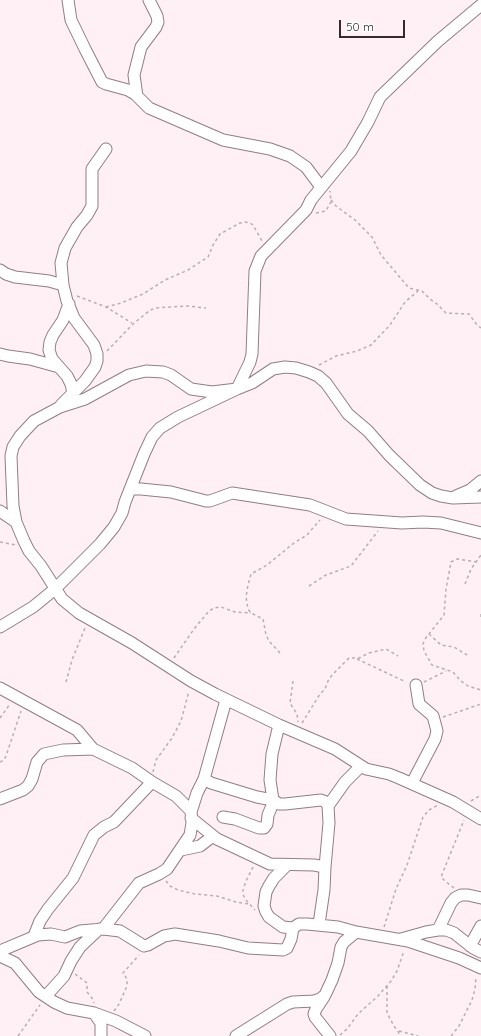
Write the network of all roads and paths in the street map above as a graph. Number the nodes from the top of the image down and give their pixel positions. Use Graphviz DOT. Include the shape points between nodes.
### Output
graph roads {
  1 [pos="68,0"];
  2 [pos="149,0"];
  3 [pos="481,5"];
  4 [pos="137,96"];
  5 [pos="106,149"];
  6 [pos="321,187"];
  7 [pos="331,200"];
  8 [pos="264,252"];
  9 [pos="0,270"];
  10 [pos="63,288"];
  11 [pos="420,290"];
  12 [pos="69,304"];
  13 [pos="106,307"];
  14 [pos="206,308"];
  15 [pos="133,324"];
  16 [pos="481,328"];
  17 [pos="0,354"];
  18 [pos="97,361"];
  19 [pos="59,367"];
  20 [pos="307,371"];
  21 [pos="237,389"];
  22 [pos="73,393"];
  23 [pos="60,407"];
  24 [pos="481,481"];
  25 [pos="130,489"];
  26 [pos="481,497"];
  27 [pos="452,498"];
  28 [pos="0,510"];
  29 [pos="330,513"];
  30 [pos="16,522"];
  31 [pos="386,522"];
  32 [pos="481,533"];
  33 [pos="0,542"];
  34 [pos="27,547"];
  35 [pos="481,555"];
  36 [pos="477,562"];
  37 [pos="465,584"];
  38 [pos="309,586"];
  39 [pos="55,590"];
  40 [pos="250,613"];
  41 [pos="481,614"];
  42 [pos="481,618"];
  43 [pos="89,619"];
  44 [pos="0,627"];
  45 [pos="429,634"];
  46 [pos="280,653"];
  47 [pos="467,655"];
  48 [pos="398,656"];
  49 [pos="355,658"];
  50 [pos="173,659"];
  51 [pos="446,671"];
  52 [pos="191,681"];
  53 [pos="293,681"];
  54 [pos="66,682"];
  55 [pos="416,685"];
  56 [pos="0,688"];
  57 [pos="481,690"];
  58 [pos="21,700"];
  59 [pos="226,700"];
  60 [pos="481,704"];
  61 [pos="0,718"];
  62 [pos="434,719"];
  63 [pos="279,725"];
  64 [pos="298,730"];
  65 [pos="93,749"];
  66 [pos="0,762"];
  67 [pos="361,766"];
  68 [pos="204,779"];
  69 [pos="152,782"];
  70 [pos="412,783"];
  71 [pos="0,799"];
  72 [pos="273,800"];
  73 [pos="453,802"];
  74 [pos="328,806"];
  75 [pos="467,810"];
  76 [pos="191,815"];
  77 [pos="223,817"];
  78 [pos="481,819"];
  79 [pos="213,836"];
  80 [pos="181,850"];
  81 [pos="258,858"];
  82 [pos="287,865"];
  83 [pos="325,867"];
  84 [pos="162,873"];
  85 [pos="464,895"];
  86 [pos="480,895"];
  87 [pos="249,904"];
  88 [pos="269,917"];
  89 [pos="319,924"];
  90 [pos="481,926"];
  91 [pos="293,928"];
  92 [pos="101,929"];
  93 [pos="438,930"];
  94 [pos="356,932"];
  95 [pos="34,936"];
  96 [pos="380,936"];
  97 [pos="404,940"];
  98 [pos="148,945"];
  99 [pos="470,946"];
  100 [pos="0,951"];
  101 [pos="481,952"];
  102 [pos="0,956"];
  103 [pos="478,966"];
  104 [pos="67,969"];
  105 [pos="386,986"];
  106 [pos="325,995"];
  107 [pos="46,996"];
  108 [pos="94,1013"];
  109 [pos="109,1018"];
  110 [pos="398,1031"];
  111 [pos="18,1036"];
  112 [pos="101,1036"];
  113 [pos="145,1036"];
  114 [pos="236,1036"];
  115 [pos="330,1036"];
  116 [pos="338,1036"];
  117 [pos="401,1036"];
  118 [pos="418,1036"];
  119 [pos="451,1036"];
  1 -- 4 [label="street" via="71,20 102,82 128,90"];
  2 -- 4 [label="street" via="158,22 141,47 134,76"];
  3 -- 6 [label="street" via="438,41 380,97 351,151"];
  4 -- 6 [label="street" via="149,108 223,140 270,149 290,156 306,167"];
  5 -- 10 [label="street" via="92,169 92,206 65,248 61,263"];
  6 -- 8 [label="street" via="306,210"];
  7 -- 11 [label="path" via="372,237 381,255 404,283 409,288"];
  8 -- 13 [label="path" via="261,238 253,225 245,222 220,234 212,245 208,257 188,270 143,294"];
  8 -- 21 [label="street" via="255,271 252,354"];
  9 -- 10 [label="street" via="15,277 49,281"];
  10 -- 12 [label="street"];
  10 -- 13 [label="path"];
  11 -- 16 [label="path" via="446,313 469,314"];
  11 -- 20 [label="path" via="406,302 390,325 371,345 336,356"];
  12 -- 18 [label="street" via="74,318 94,345"];
  12 -- 19 [label="street" via="50,342 52,359"];
  13 -- 15 [label="path"];
  14 -- 15 [label="path" via="155,308"];
  15 -- 18 [label="path"];
  17 -- 19 [label="street"];
  18 -- 22 [label="street" via="85,381"];
  19 -- 22 [label="street" via="67,376"];
  20 -- 21 [label="street" via="285,367 273,369"];
  20 -- 27 [label="street" via="326,383 348,414 420,485 432,493"];
  21 -- 23 [label="street" via="201,391 191,389 163,372 146,371 120,380 85,399"];
  21 -- 25 [label="street" via="160,428 152,437"];
  22 -- 23 [label="street"];
  23 -- 30 [label="street" via="34,421 13,447 10,456"];
  24 -- 27 [label="street" via="470,490"];
  25 -- 29 [label="street" via="171,492 206,501 232,493 310,505"];
  25 -- 39 [label="street" via="114,527"];
  26 -- 27 [label="street"];
  28 -- 30 [label="street"];
  29 -- 31 [label="street" via="346,519"];
  29 -- 40 [label="path" via="317,523 311,532 251,574 246,597"];
  30 -- 34 [label="street"];
  31 -- 32 [label="street" via="441,523"];
  31 -- 38 [label="path" via="351,566 326,575"];
  33 -- 34 [label="path"];
  34 -- 39 [label="street"];
  35 -- 36 [label="path"];
  36 -- 37 [label="path"];
  36 -- 45 [label="path" via="457,559 451,562 444,614"];
  39 -- 43 [label="street" via="62,599"];
  39 -- 44 [label="street"];
  40 -- 46 [label="path" via="263,619 266,635"];
  40 -- 50 [label="path" via="214,608 194,629"];
  41 -- 42 [label="path"];
  43 -- 52 [label="street"];
  43 -- 54 [label="path"];
  45 -- 47 [label="path" via="441,645 454,647"];
  45 -- 51 [label="path" via="423,644 424,651 432,665"];
  48 -- 49 [label="path" via="386,649"];
  49 -- 55 [label="path" via="402,681"];
  49 -- 64 [label="path" via="350,658 332,675"];
  51 -- 55 [label="path"];
  51 -- 57 [label="path" via="455,673 460,681 468,686"];
  52 -- 59 [label="street"];
  52 -- 69 [label="path" via="181,721 156,760"];
  53 -- 64 [label="path" via="290,706 297,714"];
  55 -- 62 [label="street" via="420,706"];
  56 -- 58 [label="street"];
  58 -- 61 [label="path" via="12,702"];
  58 -- 65 [label="street" via="76,730"];
  58 -- 66 [label="path" via="6,756"];
  59 -- 63 [label="street"];
  59 -- 68 [label="street"];
  60 -- 62 [label="path"];
  62 -- 70 [label="street" via="436,736"];
  63 -- 64 [label="street"];
  63 -- 72 [label="street" via="272,754 270,780"];
  64 -- 67 [label="street"];
  65 -- 69 [label="street" via="132,768"];
  65 -- 71 [label="street" via="63,750 44,754 37,762 28,786"];
  67 -- 70 [label="street"];
  67 -- 74 [label="street" via="345,782"];
  68 -- 72 [label="street"];
  68 -- 76 [label="street"];
  69 -- 76 [label="street" via="181,800"];
  69 -- 95 [label="street" via="114,822 94,836 73,878 48,908"];
  70 -- 73 [label="street"];
  72 -- 74 [label="street" via="285,804 321,800"];
  72 -- 77 [label="street" via="264,828"];
  73 -- 75 [label="street"];
  73 -- 96 [label="path" via="429,810 423,817"];
  74 -- 83 [label="street"];
  75 -- 78 [label="street"];
  75 -- 85 [label="path" via="441,877"];
  76 -- 79 [label="street"];
  76 -- 80 [label="street" via="190,835"];
  79 -- 80 [label="street" via="200,846"];
  79 -- 81 [label="street"];
  80 -- 84 [label="street"];
  81 -- 82 [label="street" via="270,864"];
  81 -- 87 [label="path" via="243,890"];
  82 -- 83 [label="street"];
  82 -- 88 [label="street" via="274,878 266,892 264,906"];
  83 -- 89 [label="street"];
  84 -- 87 [label="path" via="170,886 178,890"];
  84 -- 92 [label="street" via="139,883"];
  85 -- 86 [label="street"];
  85 -- 93 [label="street" via="455,898 451,903"];
  87 -- 88 [label="path" via="256,911"];
  88 -- 91 [label="street" via="283,927"];
  89 -- 91 [label="street" via="302,924"];
  89 -- 94 [label="street"];
  90 -- 99 [label="street"];
  91 -- 98 [label="street" via="287,948 283,950 248,948 175,934 164,936"];
  92 -- 95 [label="street" via="80,931 65,937 51,934"];
  92 -- 98 [label="street" via="120,931 143,945"];
  92 -- 104 [label="street" via="80,947"];
  93 -- 97 [label="street"];
  93 -- 99 [label="street" via="454,933"];
  94 -- 96 [label="street"];
  94 -- 106 [label="street" via="341,947 338,963"];
  95 -- 100 [label="street"];
  96 -- 97 [label="street"];
  97 -- 103 [label="street"];
  97 -- 105 [label="path" via="397,971"];
  98 -- 109 [label="path" via="124,971 127,986"];
  99 -- 101 [label="street"];
  102 -- 107 [label="street" via="14,963 39,992"];
  103 -- 119 [label="path" via="472,1000"];
  104 -- 107 [label="street"];
  104 -- 108 [label="path" via="88,983 86,991 94,1001"];
  105 -- 110 [label="path" via="387,1013"];
  105 -- 116 [label="path"];
  106 -- 114 [label="street" via="314,1001 287,1004"];
  106 -- 115 [label="street" via="314,1014"];
  107 -- 108 [label="street" via="67,1008"];
  107 -- 111 [label="path"];
  108 -- 109 [label="street"];
  108 -- 112 [label="street" via="101,1023"];
  109 -- 113 [label="street"];
  110 -- 117 [label="path"];
  110 -- 118 [label="path"];
}
